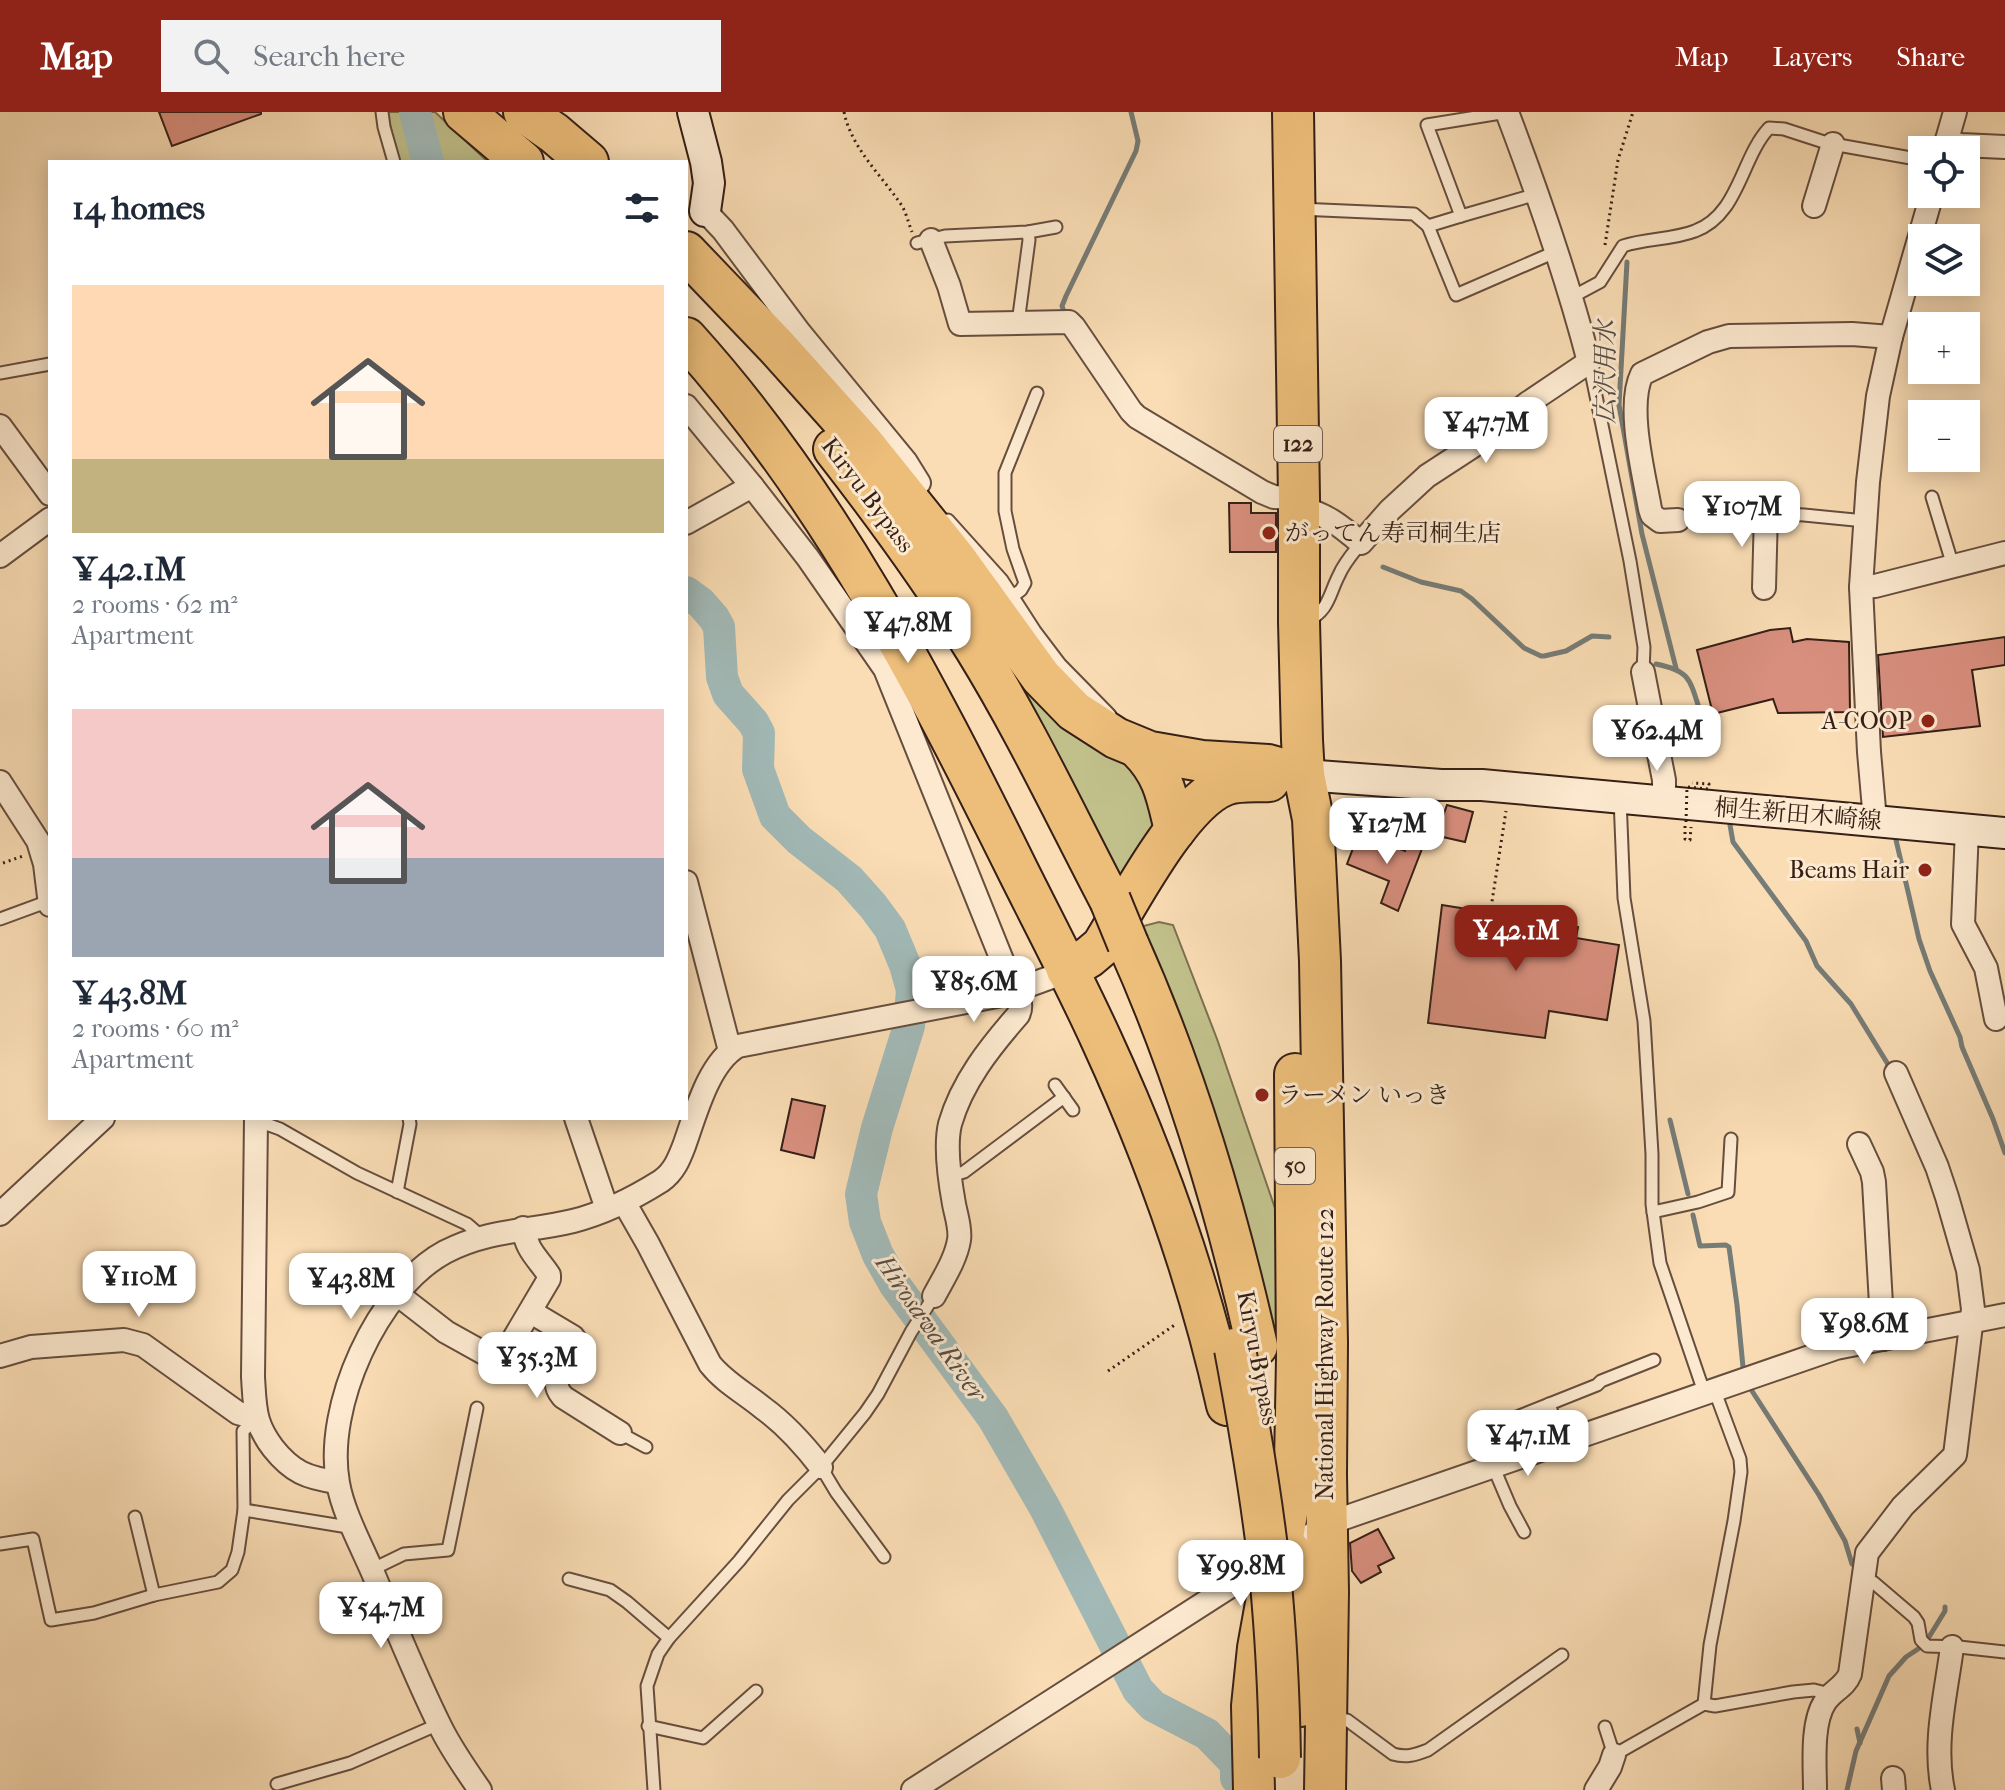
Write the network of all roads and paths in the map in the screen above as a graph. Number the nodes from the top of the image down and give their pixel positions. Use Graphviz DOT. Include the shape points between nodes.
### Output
graph roads {
  1 [pos="382,112"];
  2 [pos="464,112"];
  3 [pos="500,112"];
  4 [pos="524,112"];
  5 [pos="693,112"];
  6 [pos="844,112"];
  7 [pos="1293,112"];
  8 [pos="1507,112"];
  9 [pos="1633,112"];
  10 [pos="1955,112"];
  11 [pos="1948,136"];
  12 [pos="1833,144"];
  13 [pos="1980,146"];
  14 [pos="2005,147"];
  15 [pos="1908,157"];
  16 [pos="393,160"];
  17 [pos="521,160"];
  18 [pos="557,160"];
  19 [pos="586,160"];
  20 [pos="1537,194"];
  21 [pos="1814,206"];
  22 [pos="1928,208"];
  23 [pos="1294,209"];
  24 [pos="705,211"];
  25 [pos="1461,216"];
  26 [pos="1428,226"];
  27 [pos="1056,227"];
  28 [pos="1028,232"];
  29 [pos="924,241"];
  30 [pos="1555,252"];
  31 [pos="690,259"];
  32 [pos="1601,281"];
  33 [pos="1572,297"];
  34 [pos="688,316"];
  35 [pos="1018,323"];
  36 [pos="1891,337"];
  37 [pos="688,340"];
  38 [pos="1589,362"];
  39 [pos="48,364"];
  40 [pos="0,373"];
  41 [pos="1037,393"];
  42 [pos="688,408"];
  43 [pos="0,426"];
  44 [pos="752,486"];
  45 [pos="917,490"];
  46 [pos="48,491"];
  47 [pos="1932,497"];
  48 [pos="1299,503"];
  49 [pos="1766,512"];
  50 [pos="941,514"];
  51 [pos="48,520"];
  52 [pos="1678,520"];
  53 [pos="1865,521"];
  54 [pos="688,522"];
  55 [pos="1361,543"];
  56 [pos="2005,553"];
  57 [pos="0,556"];
  58 [pos="1953,566"];
  59 [pos="1861,587"];
  60 [pos="1764,588"];
  61 [pos="1013,596"];
  62 [pos="1299,622"];
  63 [pos="1643,672"];
  64 [pos="1128,744"];
  65 [pos="1304,775"];
  66 [pos="0,782"];
  67 [pos="1692,783"];
  68 [pos="1620,797"];
  69 [pos="1664,801"];
  70 [pos="1507,802"];
  71 [pos="1872,821"];
  72 [pos="1691,823"];
  73 [pos="1967,829"];
  74 [pos="1175,830"];
  75 [pos="2005,833"];
  76 [pos="48,887"];
  77 [pos="688,890"];
  78 [pos="48,903"];
  79 [pos="1477,911"];
  80 [pos="1102,912"];
  81 [pos="0,919"];
  82 [pos="1067,970"];
  83 [pos="1015,991"];
  84 [pos="1996,1019"];
  85 [pos="730,1051"];
  86 [pos="1896,1073"];
  87 [pos="1055,1085"];
  88 [pos="1064,1097"];
  89 [pos="1073,1110"];
  90 [pos="101,1120"];
  91 [pos="256,1120"];
  92 [pos="409,1120"];
  93 [pos="577,1120"];
  94 [pos="1731,1139"];
  95 [pos="1859,1144"];
  96 [pos="950,1176"];
  97 [pos="397,1192"];
  98 [pos="615,1206"];
  99 [pos="1653,1212"];
  100 [pos="0,1214"];
  101 [pos="523,1228"];
  102 [pos="482,1237"];
  103 [pos="397,1294"];
  104 [pos="930,1302"];
  105 [pos="1203,1309"];
  106 [pos="531,1312"];
  107 [pos="2005,1315"];
  108 [pos="1971,1321"];
  109 [pos="1883,1339"];
  110 [pos="0,1356"];
  111 [pos="1654,1360"];
  112 [pos="1108,1371"];
  113 [pos="1326,1374"];
  114 [pos="1709,1391"];
  115 [pos="1549,1404"];
  116 [pos="477,1408"];
  117 [pos="257,1418"];
  118 [pos="1492,1427"];
  119 [pos="620,1433"];
  120 [pos="1562,1441"];
  121 [pos="646,1447"];
  122 [pos="1493,1466"];
  123 [pos="821,1467"];
  124 [pos="337,1482"];
  125 [pos="244,1510"];
  126 [pos="135,1517"];
  127 [pos="1327,1525"];
  128 [pos="354,1528"];
  129 [pos="1524,1532"];
  130 [pos="0,1544"];
  131 [pos="1280,1556"];
  132 [pos="884,1557"];
  133 [pos="371,1570"];
  134 [pos="1863,1578"];
  135 [pos="569,1579"];
  136 [pos="154,1595"];
  137 [pos="669,1638"];
  138 [pos="1952,1647"];
  139 [pos="2005,1652"];
  140 [pos="1562,1655"];
  141 [pos="756,1691"];
  142 [pos="1831,1695"];
  143 [pos="1704,1704"];
  144 [pos="1325,1715"];
  145 [pos="439,1724"];
  146 [pos="648,1726"];
  147 [pos="1605,1727"];
  148 [pos="1614,1755"];
  149 [pos="1292,1773"];
  150 [pos="277,1784"];
  151 [pos="480,1790"];
  152 [pos="654,1790"];
  153 [pos="913,1790"];
  154 [pos="1254,1790"];
  155 [pos="1325,1790"];
  156 [pos="1596,1790"];
  157 [pos="1815,1790"];
  158 [pos="1943,1790"];
  1 -- 16 [label="lane"];
  2 -- 17 [label="highway"];
  3 -- 18 [label="highway"];
  4 -- 19 [label="highway"];
  5 -- 24 [label="main road" via="709,183"];
  6 -- 29 [label="path" via="848,128"];
  7 -- 23 [label="highway, National Highway Route 122 / 122"];
  8 -- 20 [label="street"];
  8 -- 25 [label="lane" via="1427,125"];
  9 -- 32 [label="path" via="1618,160"];
  10 -- 11 [label="street"];
  12 -- 15 [label="lane"];
  12 -- 21 [label="street"];
  12 -- 32 [label="lane" via="1769,128 1715,220 1672,238 1623,246"];
  13 -- 14 [label="street"];
  20 -- 25 [label="lane"];
  20 -- 30 [label="street"];
  22 -- 36 [label="street"];
  23 -- 26 [label="lane" via="1414,214"];
  23 -- 48 [label="highway, National Highway Route 122 / 122"];
  24 -- 31 [label="street"];
  24 -- 45 [label="street" via="906,462"];
  25 -- 26 [label="lane"];
  26 -- 30 [label="lane" via="1456,295"];
  27 -- 28 [label="lane"];
  28 -- 29 [label="lane"];
  28 -- 35 [label="lane"];
  29 -- 35 [label="street" via="949,286 960,324"];
  30 -- 33 [label="street"];
  31 -- 45 [label="highway"];
  31 -- 80 [label="highway, Kiryu Bypass" via="755,355 914,556 975,648 1008,705"];
  32 -- 33 [label="lane"];
  33 -- 38 [label="street"];
  34 -- 80 [label="highway, Kiryu Bypass" via="793,435 915,597"];
  35 -- 48 [label="street" via="1069,322 1137,417 1262,492"];
  36 -- 52 [label="street" via="1729,336 1642,374 1635,415 1650,509 1660,521"];
  36 -- 53 [label="street" via="1878,396"];
  37 -- 82 [label="highway" via="799,481 906,651"];
  38 -- 55 [label="street" via="1427,476"];
  38 -- 63 [label="lane" via="1630,561"];
  39 -- 40 [label="lane"];
  41 -- 61 [label="lane" via="1005,473 1005,511 1025,583"];
  42 -- 44 [label="street"];
  43 -- 46 [label="street"];
  44 -- 54 [label="street"];
  44 -- 83 [label="street" via="885,669"];
  45 -- 64 [label="highway" via="955,558 1052,689 1074,711"];
  47 -- 58 [label="lane"];
  48 -- 55 [label="street" via="1338,523"];
  48 -- 62 [label="highway, National Highway Route 122 / 122"];
  49 -- 52 [label="lane" via="1706,511"];
  49 -- 53 [label="lane"];
  49 -- 60 [label="street"];
  50 -- 61 [label="lane"];
  51 -- 57 [label="street"];
  53 -- 59 [label="street"];
  55 -- 62 [label="lane" via="1319,615"];
  56 -- 58 [label="street"];
  58 -- 59 [label="street"];
  59 -- 71 [label="street"];
  61 -- 64 [label="lane" via="1060,664 1108,711"];
  62 -- 65 [label="highway, National Highway Route 122 / 122"];
  63 -- 69 [label="street"];
  64 -- 65 [label="highway"];
  64 -- 74 [label="highway" via="1153,764 1165,787"];
  65 -- 68 [label="main road, 桐生新田木崎線"];
  65 -- 74 [label="highway" via="1224,785 1199,801"];
  65 -- 113 [label="highway, National Highway Route 122 / 50" via="1313,819 1320,961"];
  65 -- 131 [label="highway, National Highway Route 122 / 50" via="1295,809 1293,950 1295,1464"];
  66 -- 76 [label="street" via="38,841"];
  67 -- 72 [label="path, bridge" via="1709,784 1708,789 1687,787 1685,839 1690,840"];
  68 -- 69 [label="main road, 桐生新田木崎線"];
  68 -- 99 [label="lane" via="1624,898 1644,1021"];
  69 -- 71 [label="main road, 桐生新田木崎線"];
  70 -- 79 [label="path" via="1491,908"];
  71 -- 73 [label="main road, 桐生新田木崎線"];
  73 -- 75 [label="main road, 桐生新田木崎線"];
  73 -- 84 [label="street" via="1963,924 1986,968"];
  74 -- 82 [label="highway" via="1102,946"];
  77 -- 85 [label="street"];
  78 -- 81 [label="lane"];
  80 -- 149 [label="highway, Kiryu Bypass, bridge" via="1121,956 1147,988 1194,1113 1231,1237 1246,1348 1280,1471 1291,1563 1299,1661"];
  82 -- 83 [label="street"];
  82 -- 105 [label="highway" via="1140,1129"];
  83 -- 85 [label="street"];
  83 -- 96 [label="street" via="1021,1010 975,1069 950,1126"];
  85 -- 98 [label="street" via="708,1083 673,1171"];
  86 -- 108 [label="street" via="1947,1197 1968,1270"];
  87 -- 88 [label="lane"];
  88 -- 89 [label="lane"];
  88 -- 96 [label="lane" via="964,1172"];
  90 -- 100 [label="street"];
  91 -- 97 [label="lane"];
  91 -- 117 [label="street"];
  92 -- 97 [label="lane"];
  93 -- 98 [label="street"];
  94 -- 99 [label="lane" via="1728,1192"];
  95 -- 109 [label="street" via="1874,1182"];
  96 -- 104 [label="street" via="960,1237"];
  97 -- 102 [label="lane" via="467,1224"];
  98 -- 101 [label="street" via="574,1220"];
  98 -- 123 [label="street" via="648,1244 717,1374 765,1409"];
  99 -- 114 [label="lane" via="1660,1263"];
  101 -- 102 [label="street"];
  101 -- 106 [label="street" via="531,1253 549,1275"];
  102 -- 103 [label="street" via="429,1262"];
  103 -- 106 [label="street" via="446,1332 500,1362"];
  103 -- 124 [label="street" via="378,1320 350,1379 338,1428"];
  104 -- 123 [label="lane" via="878,1394"];
  105 -- 112 [label="path"];
  105 -- 131 [label="highway" via="1259,1538"];
  106 -- 119 [label="street" via="577,1343 557,1389"];
  107 -- 108 [label="street"];
  108 -- 109 [label="street"];
  108 -- 134 [label="street" via="1955,1455 1896,1513 1867,1553"];
  109 -- 114 [label="street" via="1836,1348"];
  110 -- 117 [label="street" via="31,1347 133,1342 238,1413"];
  111 -- 115 [label="lane"];
  113 -- 127 [label="highway, National Highway Route 122 / 50"];
  113 -- 131 [label="highway" via="1319,1391 1309,1513"];
  114 -- 120 [label="street"];
  114 -- 143 [label="lane" via="1741,1472"];
  115 -- 118 [label="lane"];
  115 -- 120 [label="lane"];
  116 -- 133 [label="lane" via="448,1550 404,1554"];
  117 -- 124 [label="street" via="289,1466"];
  117 -- 125 [label="lane" via="243,1431"];
  119 -- 121 [label="lane"];
  120 -- 122 [label="street"];
  122 -- 127 [label="street"];
  122 -- 129 [label="lane"];
  123 -- 132 [label="lane"];
  123 -- 137 [label="lane"];
  124 -- 128 [label="street"];
  125 -- 128 [label="lane"];
  125 -- 136 [label="lane" via="232,1570 218,1582"];
  126 -- 136 [label="lane"];
  127 -- 131 [label="street"];
  127 -- 144 [label="highway, National Highway Route 122 / 50"];
  128 -- 133 [label="street"];
  130 -- 136 [label="lane" via="33,1539 51,1620"];
  131 -- 153 [label="street"];
  131 -- 154 [label="highway, National Highway Route 122 / 50" via="1267,1598 1254,1679"];
  133 -- 145 [label="street"];
  134 -- 138 [label="lane" via="1914,1617 1927,1646"];
  134 -- 142 [label="street" via="1850,1674"];
  135 -- 137 [label="lane" via="610,1590"];
  137 -- 146 [label="lane" via="647,1686"];
  138 -- 139 [label="lane"];
  138 -- 158 [label="street" via="1940,1738"];
  140 -- 144 [label="lane" via="1415,1756 1393,1754 1347,1720"];
  141 -- 146 [label="lane" via="703,1738"];
  142 -- 143 [label="lane" via="1814,1690"];
  142 -- 157 [label="street" via="1821,1708"];
  143 -- 148 [label="lane"];
  144 -- 155 [label="highway, National Highway Route 122 / 50"];
  145 -- 150 [label="lane" via="350,1763"];
  145 -- 151 [label="street"];
  146 -- 152 [label="lane"];
  147 -- 148 [label="lane"];
  148 -- 156 [label="street"];
}
